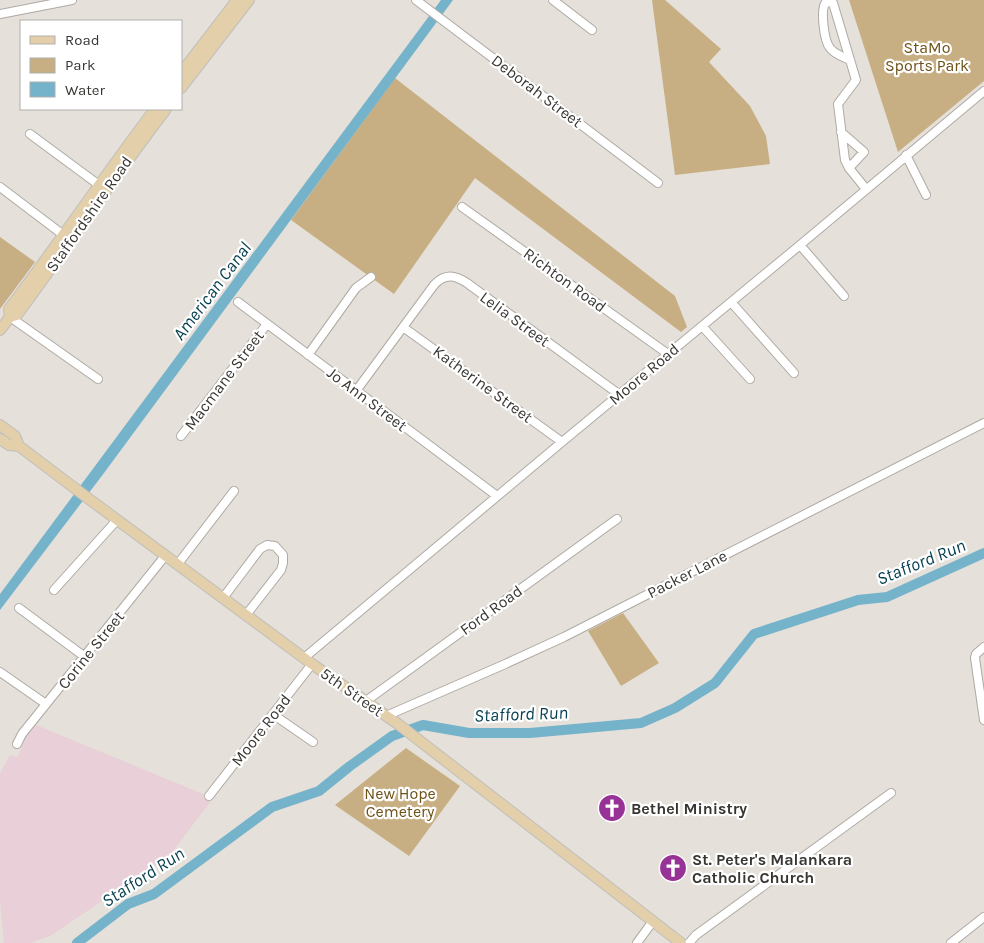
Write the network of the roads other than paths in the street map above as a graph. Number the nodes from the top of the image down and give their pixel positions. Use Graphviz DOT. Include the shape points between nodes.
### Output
graph roads {
  1 [pos="72,0"];
  2 [pos="237,0"];
  3 [pos="249,0"];
  4 [pos="416,0"];
  5 [pos="553,0"];
  6 [pos="829,1"];
  7 [pos="0,14"];
  8 [pos="592,30"];
  9 [pos="850,60"];
  10 [pos="182,72"];
  11 [pos="182,87"];
  12 [pos="984,90"];
  13 [pos="154,110"];
  14 [pos="165,110"];
  15 [pos="841,132"];
  16 [pos="30,134"];
  17 [pos="906,155"];
  18 [pos="849,168"];
  19 [pos="658,183"];
  20 [pos="99,185"];
  21 [pos="0,187"];
  22 [pos="866,189"];
  23 [pos="926,195"];
  24 [pos="462,206"];
  25 [pos="68,238"];
  26 [pos="800,246"];
  27 [pos="371,276"];
  28 [pos="844,296"];
  29 [pos="238,302"];
  30 [pos="730,302"];
  31 [pos="10,316"];
  32 [pos="267,324"];
  33 [pos="702,326"];
  34 [pos="403,327"];
  35 [pos="0,330"];
  36 [pos="308,354"];
  37 [pos="668,354"];
  38 [pos="794,373"];
  39 [pos="98,379"];
  40 [pos="750,379"];
  41 [pos="356,391"];
  42 [pos="620,395"];
  43 [pos="984,423"];
  44 [pos="0,425"];
  45 [pos="181,436"];
  46 [pos="0,439"];
  47 [pos="562,442"];
  48 [pos="19,446"];
  49 [pos="234,491"];
  50 [pos="497,496"];
  51 [pos="617,519"];
  52 [pos="117,520"];
  53 [pos="165,556"];
  54 [pos="177,565"];
  55 [pos="54,590"];
  56 [pos="223,598"];
  57 [pos="19,608"];
  58 [pos="246,615"];
  59 [pos="984,647"];
  60 [pos="85,657"];
  61 [pos="308,661"];
  62 [pos="0,672"];
  63 [pos="366,701"];
  64 [pos="46,704"];
  65 [pos="274,714"];
  66 [pos="386,716"];
  67 [pos="984,720"];
  68 [pos="312,742"];
  69 [pos="17,744"];
  70 [pos="891,793"];
  71 [pos="209,796"];
  72 [pos="984,916"];
  73 [pos="653,921"];
  74 [pos="637,943"];
  75 [pos="681,943"];
  76 [pos="689,943"];
  77 [pos="952,943"];
  1 -- 7 [label="street"];
  2 -- 10 [label="main road"];
  3 -- 11 [label="main road"];
  4 -- 19 [label="street, Deborah Street"];
  5 -- 8 [label="street"];
  6 -- 9 [label="street" via="833,3"];
  6 -- 9 [label="street" via="823,8 827,44 833,52"];
  9 -- 15 [label="street" via="856,80 838,104"];
  12 -- 17 [label="street, Moore Road"];
  13 -- 20 [label="main road, Staffordshire Road"];
  14 -- 25 [label="main road, Staffordshire Road"];
  15 -- 18 [label="street"];
  15 -- 18 [label="street" via="864,152"];
  16 -- 20 [label="street"];
  17 -- 22 [label="street, Moore Road"];
  17 -- 23 [label="street"];
  18 -- 22 [label="street"];
  20 -- 25 [label="main road, Staffordshire Road"];
  21 -- 25 [label="street"];
  22 -- 26 [label="street, Moore Road"];
  24 -- 37 [label="street, Richton Road"];
  25 -- 31 [label="main road, Staffordshire Road" via="17,315"];
  26 -- 28 [label="street"];
  26 -- 30 [label="street, Moore Road"];
  27 -- 36 [label="street" via="356,288"];
  29 -- 32 [label="street, Jo Ann Street"];
  30 -- 33 [label="street, Moore Road"];
  30 -- 38 [label="street"];
  31 -- 35 [label="main road, Staffordshire Road"];
  31 -- 39 [label="street"];
  32 -- 36 [label="street, Jo Ann Street"];
  32 -- 45 [label="street, Macmane Street"];
  33 -- 37 [label="street, Moore Road"];
  33 -- 40 [label="street"];
  34 -- 41 [label="street, Lelia Street"];
  34 -- 42 [label="street, Lelia Street" via="439,280 449,275 457,277"];
  34 -- 47 [label="street, Katherine Street"];
  36 -- 41 [label="street, Jo Ann Street"];
  37 -- 42 [label="street, Moore Road"];
  41 -- 50 [label="street, Jo Ann Street"];
  42 -- 47 [label="street, Moore Road"];
  43 -- 66 [label="street, Packer Lane" via="564,637"];
  44 -- 48 [label="main road, 5th Street" via="15,436"];
  46 -- 48 [label="main road, 5th Street" via="9,445"];
  47 -- 50 [label="street, Moore Road"];
  48 -- 52 [label="main road, 5th Street"];
  49 -- 54 [label="street"];
  50 -- 61 [label="street, Moore Road"];
  51 -- 63 [label="street, Ford Road"];
  52 -- 53 [label="main road, 5th Street"];
  52 -- 55 [label="street"];
  53 -- 54 [label="main road, 5th Street"];
  53 -- 60 [label="street, Corine Street"];
  54 -- 56 [label="main road, 5th Street"];
  56 -- 58 [label="main road, 5th Street"];
  56 -- 58 [label="street" via="260,549 267,545 275,546 283,555 281,570"];
  57 -- 60 [label="street"];
  58 -- 61 [label="main road, 5th Street"];
  59 -- 67 [label="street" via="975,658"];
  60 -- 64 [label="street, Corine Street"];
  61 -- 63 [label="main road, 5th Street"];
  61 -- 65 [label="street, Moore Road"];
  62 -- 64 [label="street"];
  63 -- 66 [label="main road, 5th Street"];
  64 -- 69 [label="street, Corine Street"];
  65 -- 68 [label="street"];
  65 -- 71 [label="street, Moore Road"];
  66 -- 73 [label="main road, 5th Street"];
  70 -- 76 [label="street"];
  72 -- 77 [label="street"];
  73 -- 74 [label="street"];
  73 -- 75 [label="main road, 5th Street"];
}
